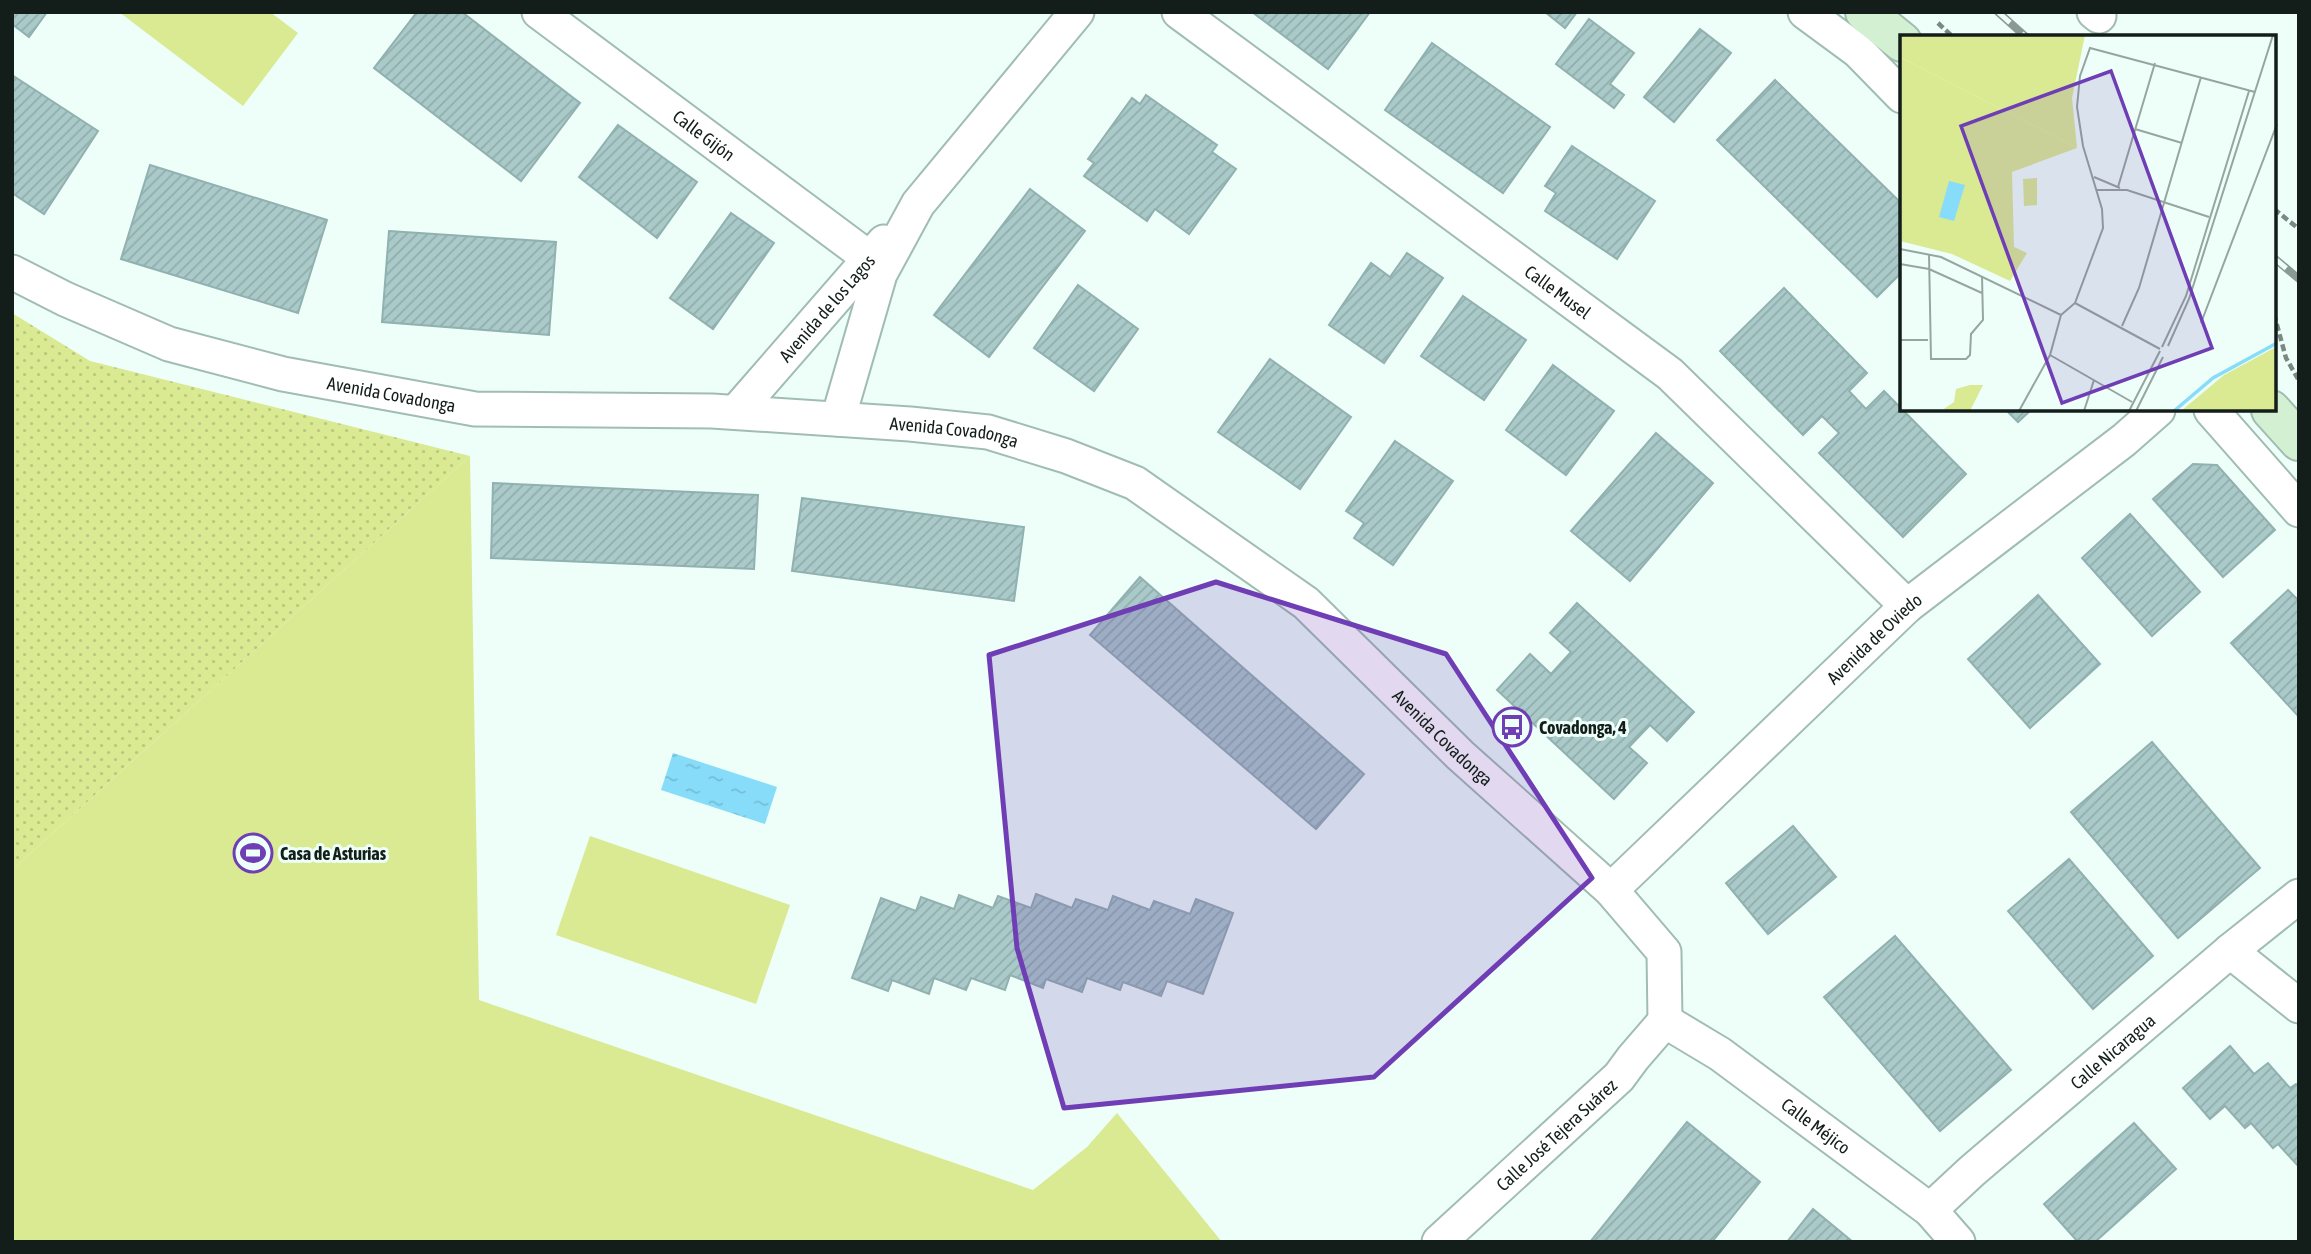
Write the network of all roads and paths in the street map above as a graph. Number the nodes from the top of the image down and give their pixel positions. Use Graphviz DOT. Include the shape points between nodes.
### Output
graph roads {
  1 [pos="539,12"];
  2 [pos="1077,12"];
  3 [pos="1179,12"];
  4 [pos="1805,12"];
  5 [pos="1866,12"];
  6 [pos="1900,40"];
  7 [pos="1900,94"];
  8 [pos="918,204"];
  9 [pos="2276,211"];
  10 [pos="2299,229"];
  11 [pos="869,258"];
  12 [pos="12,272"];
  13 [pos="2276,321"];
  14 [pos="2299,379"];
  15 [pos="2157,411"];
  16 [pos="2212,411"];
  17 [pos="2271,411"];
  18 [pos="736,412"];
  19 [pos="838,419"];
  20 [pos="2299,441"];
  21 [pos="2299,510"];
  22 [pos="1907,606"];
  23 [pos="1611,890"];
  24 [pos="2299,895"];
  25 [pos="2230,951"];
  26 [pos="2299,1006"];
  27 [pos="1665,1021"];
  28 [pos="1930,1210"];
  29 [pos="1439,1242"];
  30 [pos="1958,1242"];
  1 -- 11 [label="street, Calle Gijón"];
  2 -- 8 [label="street, Avenida de los Lagos"];
  3 -- 22 [label="street, Calle Musel" via="1670,374"];
  4 -- 7 [label="street" via="1858,51"];
  5 -- 6 [label="main road"];
  8 -- 11 [label="street, Avenida de los Lagos"];
  8 -- 19 [label="street, Avenida de los Lagos" via="880,274"];
  9 -- 10 [label="path"];
  11 -- 18 [label="street, Avenida de los Lagos"];
  12 -- 18 [label="street, Avenida Covadonga" via="169,344 283,374 475,410"];
  13 -- 14 [label="path" via="2286,358"];
  15 -- 22 [label="street, Avenida de Oviedo"];
  16 -- 21 [label="street"];
  17 -- 20 [label="main road"];
  18 -- 19 [label="street, Avenida Covadonga"];
  19 -- 23 [label="street, Avenida Covadonga" via="988,432 1135,483 1306,603 1460,755"];
  22 -- 23 [label="street, Avenida de Oviedo"];
  23 -- 27 [label="street, Avenida Covadonga" via="1664,952"];
  24 -- 25 [label="street, Calle Nicaragua"];
  25 -- 26 [label="street"];
  25 -- 28 [label="street, Calle Nicaragua"];
  27 -- 28 [label="street, Calle Méjico" via="1720,1054"];
  27 -- 29 [label="street, Calle José Tejera Suárez" via="1619,1077"];
  28 -- 30 [label="street, Calle Méjico"];
}
